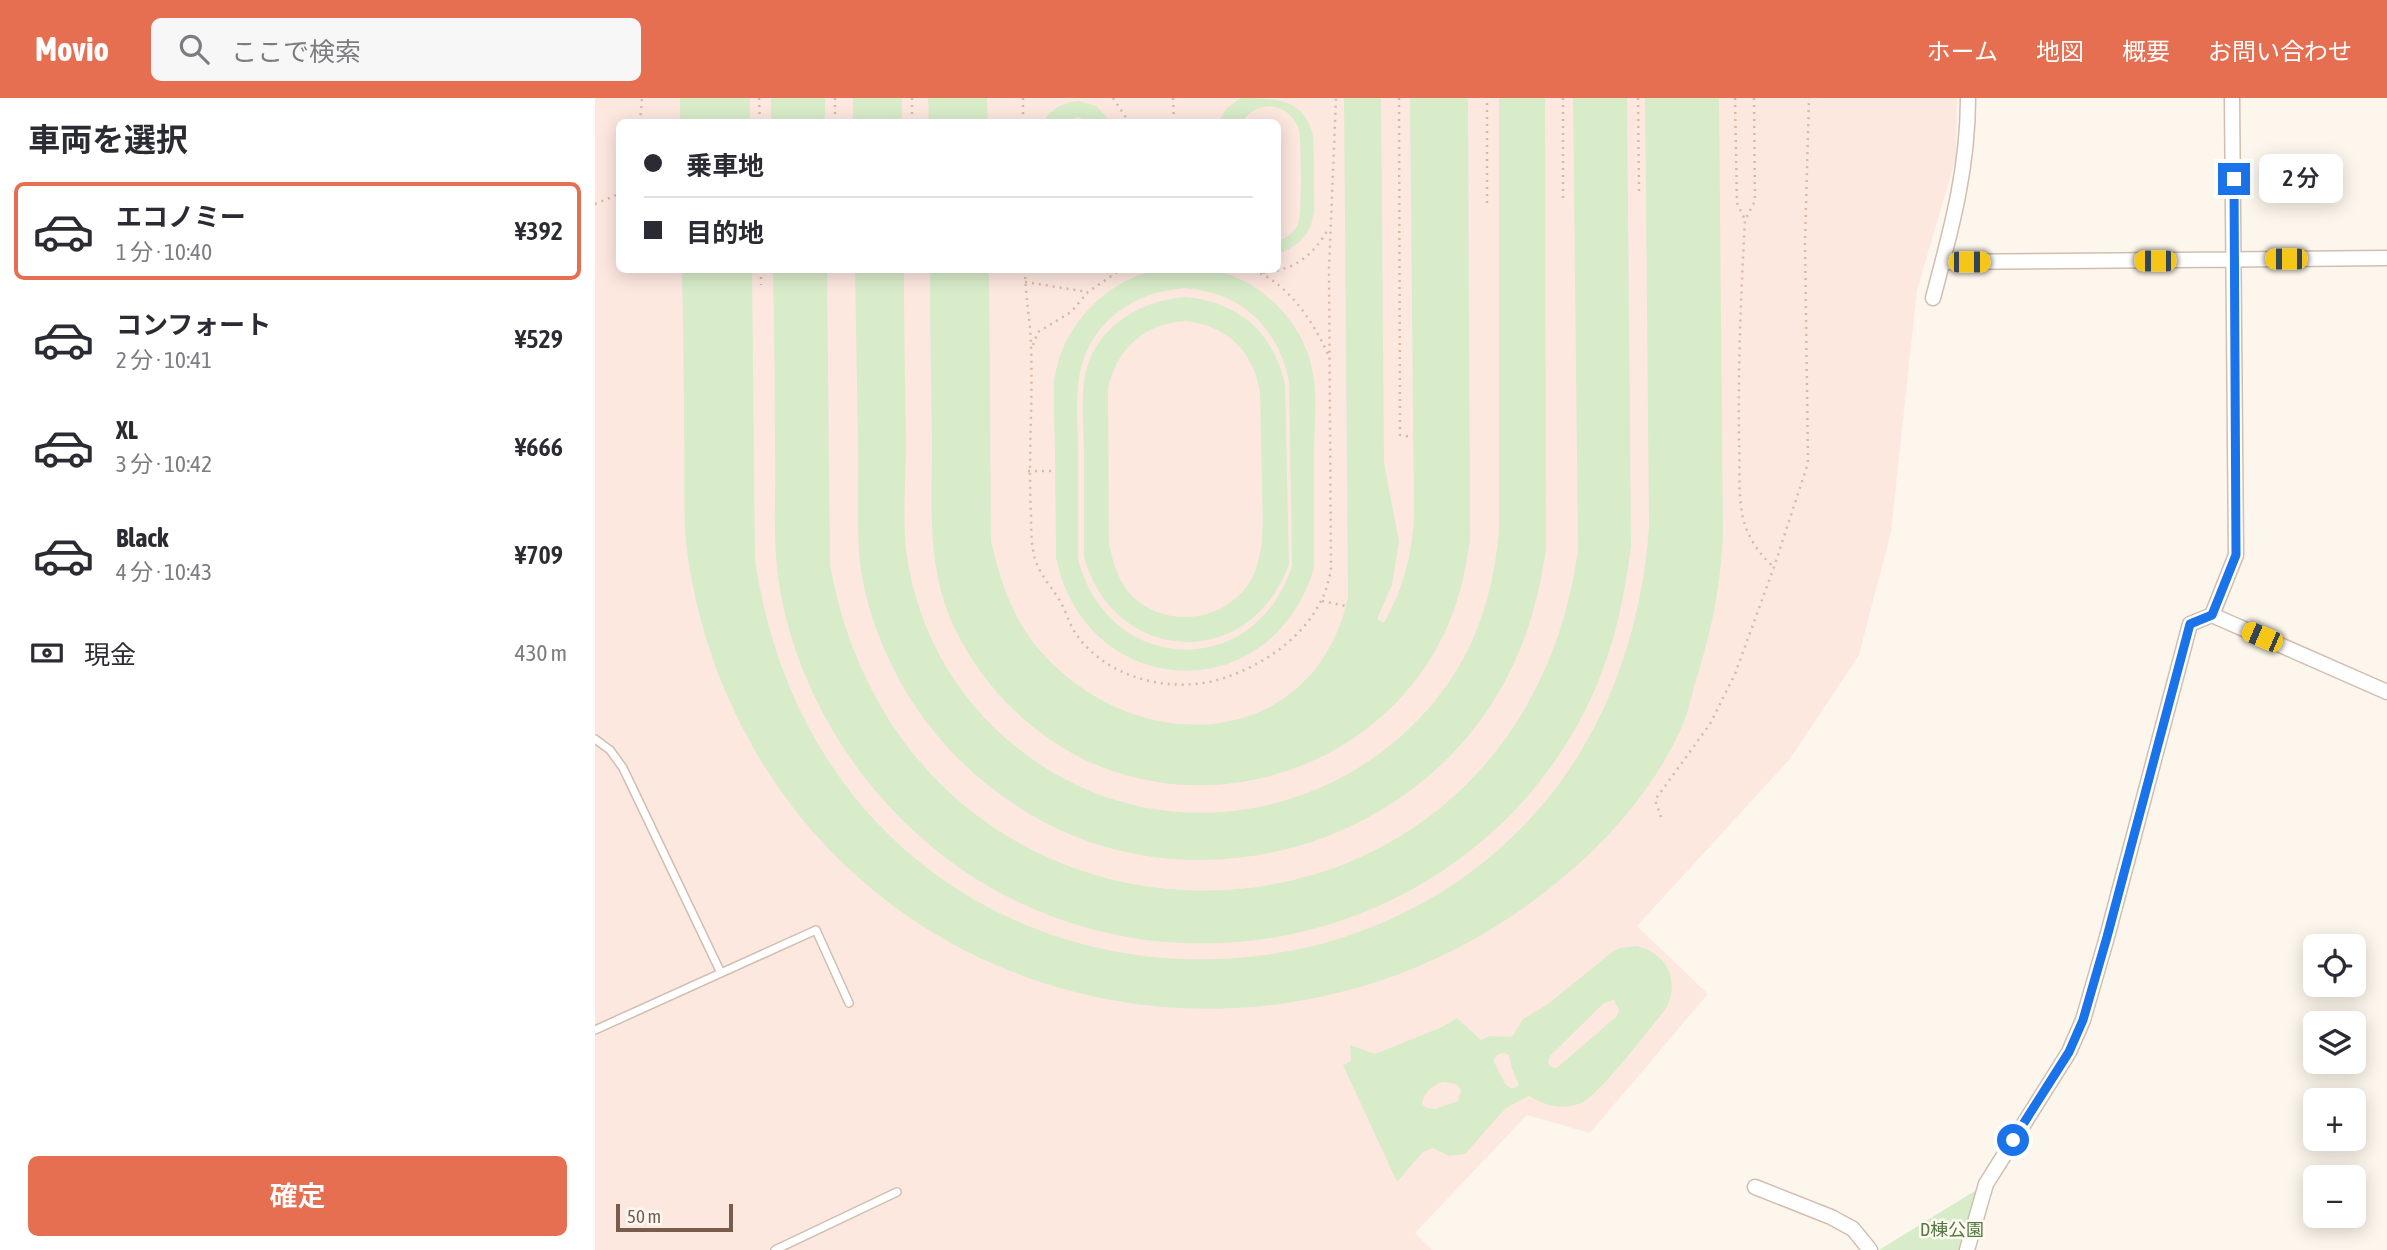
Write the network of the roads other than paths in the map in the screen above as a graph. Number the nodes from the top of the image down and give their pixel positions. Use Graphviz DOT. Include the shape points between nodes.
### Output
graph roads {
  1 [pos="1968,98"];
  2 [pos="2232,98"];
  3 [pos="2387,258"];
  4 [pos="2235,260"];
  5 [pos="1943,262"];
  6 [pos="1933,298"];
  7 [pos="2212,615"];
  8 [pos="2387,692"];
  9 [pos="595,740"];
  10 [pos="721,972"];
  11 [pos="849,1003"];
  12 [pos="595,1030"];
  13 [pos="1755,1187"];
  14 [pos="897,1192"];
  15 [pos="775,1250"];
  16 [pos="1870,1250"];
  17 [pos="1967,1250"];
  1 -- 5 [label="street" via="1961,192"];
  2 -- 4 [label="street"];
  3 -- 4 [label="street"];
  4 -- 5 [label="street"];
  4 -- 7 [label="street" via="2236,555"];
  5 -- 6 [label="street"];
  7 -- 8 [label="street"];
  7 -- 17 [label="street" via="2190,624 2182,647 2083,1020 2069,1052 1986,1184"];
  9 -- 10 [label="lane" via="610,750 623,768"];
  10 -- 11 [label="lane" via="816,930"];
  10 -- 12 [label="lane"];
  13 -- 16 [label="street" via="1853,1229"];
  14 -- 15 [label="lane"];
}
